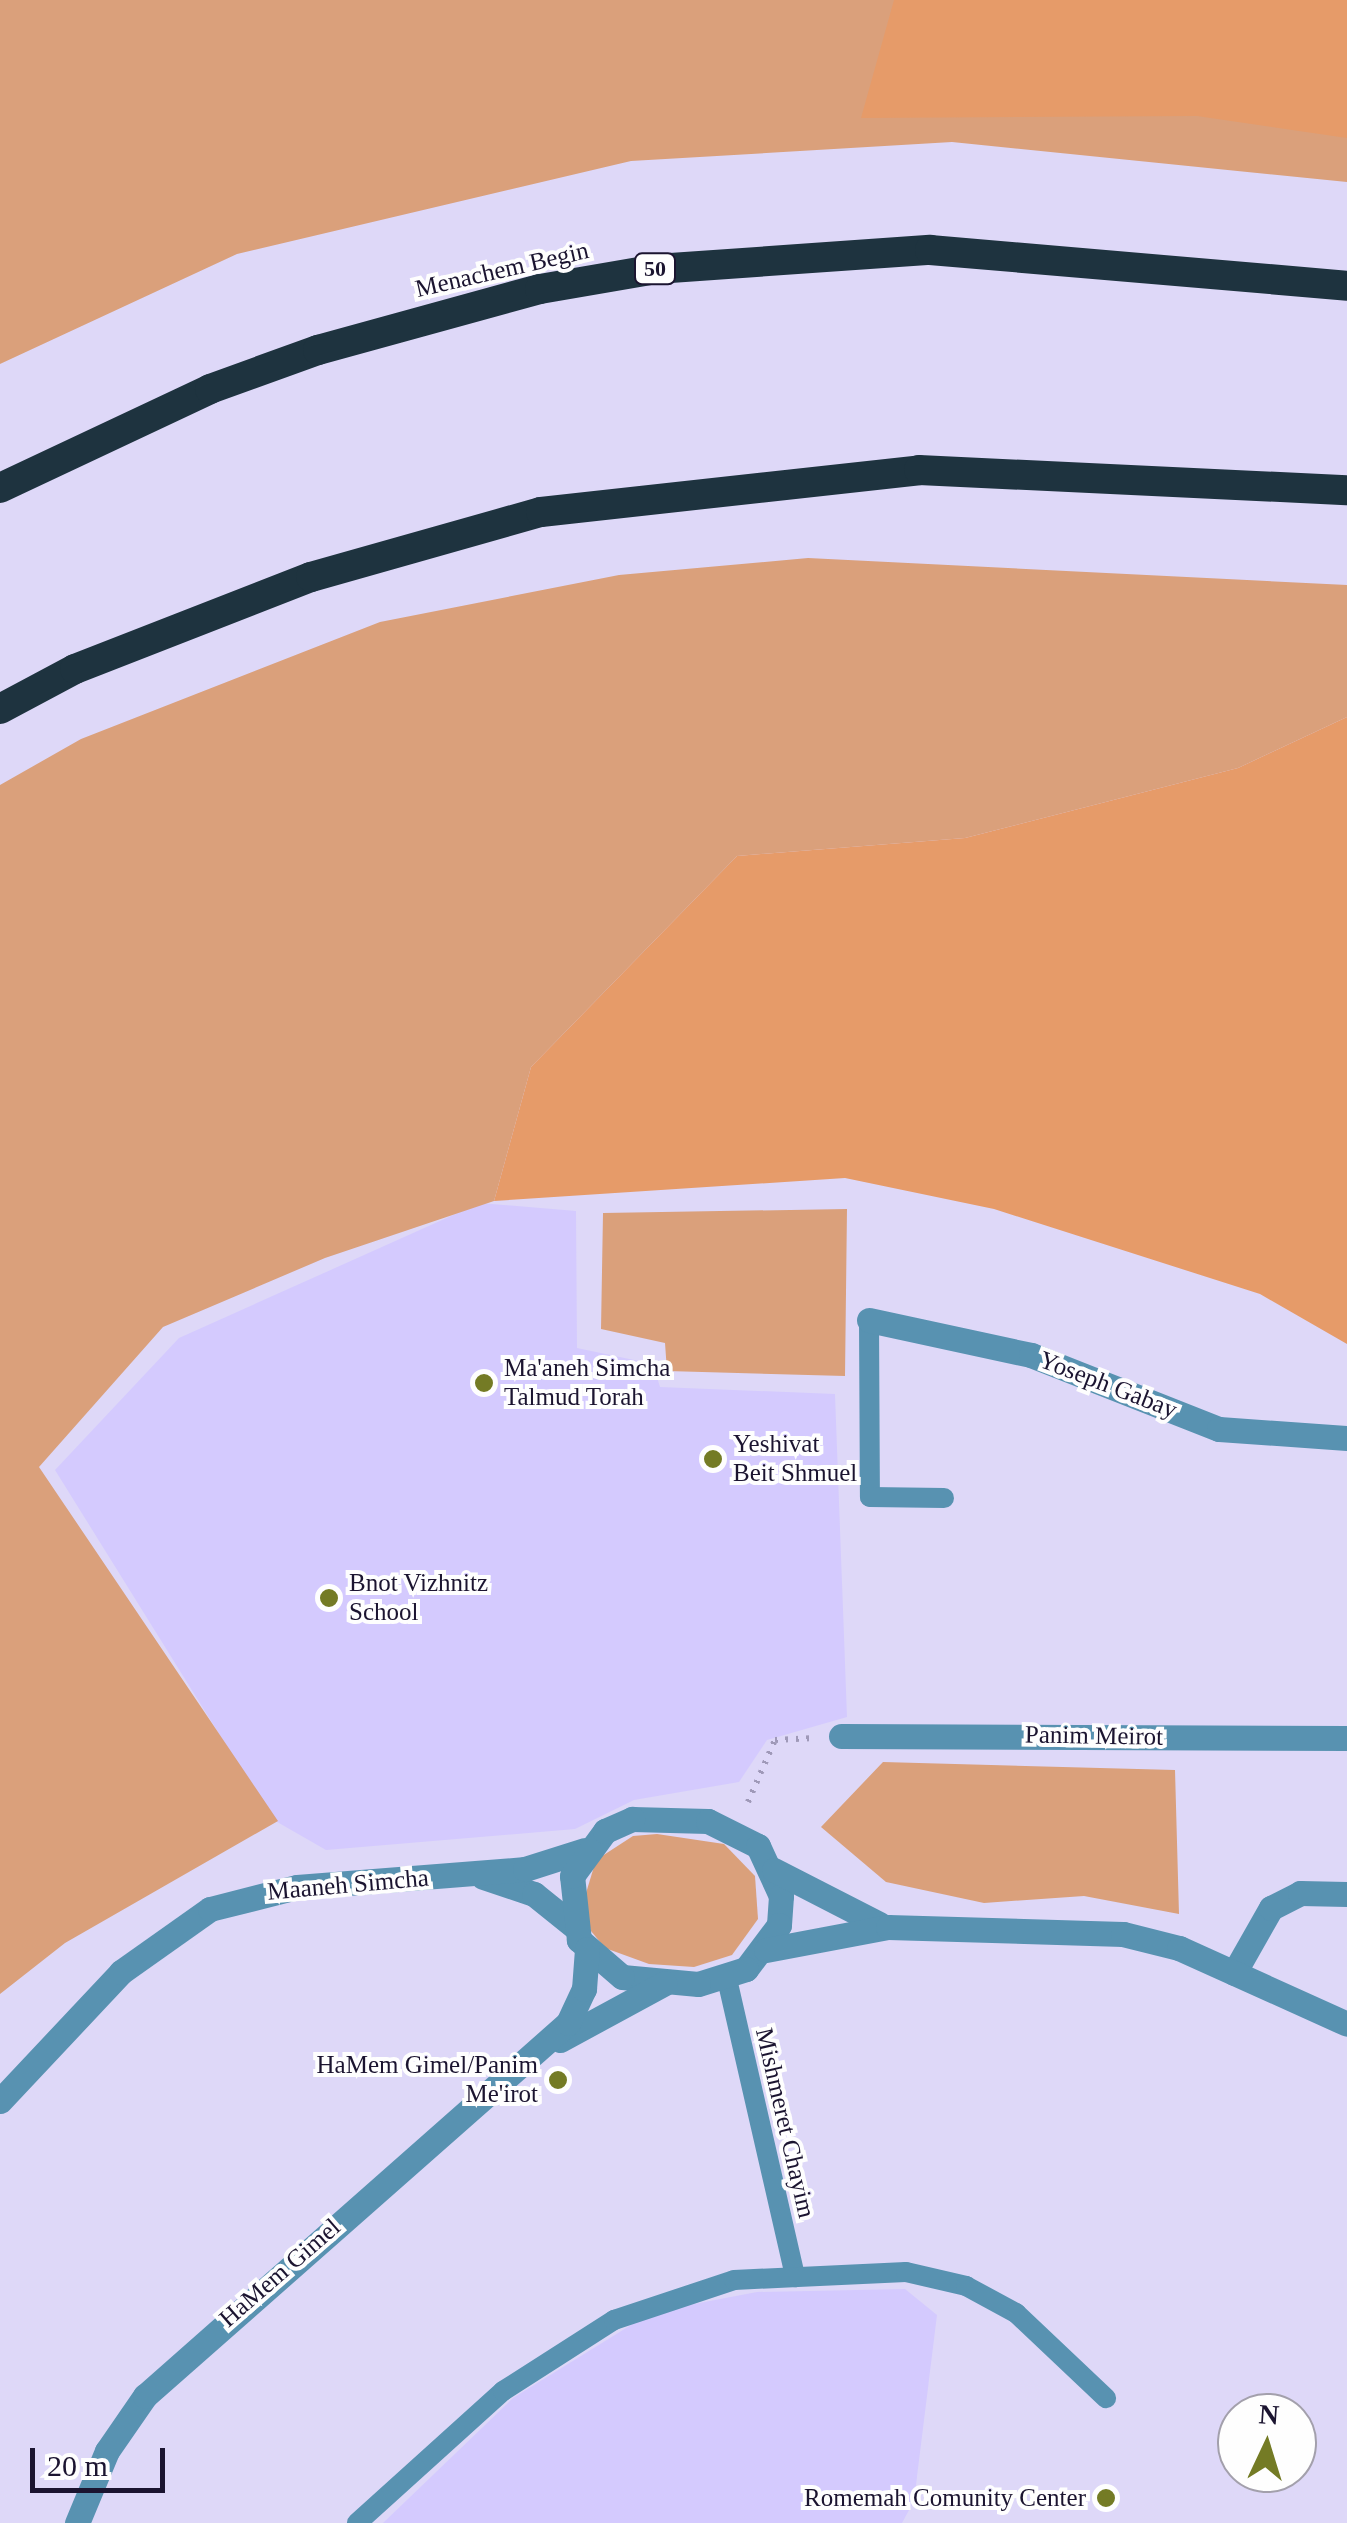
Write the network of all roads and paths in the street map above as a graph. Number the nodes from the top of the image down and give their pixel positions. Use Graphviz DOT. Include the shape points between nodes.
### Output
graph roads {
  1 [pos="1347,286"];
  2 [pos="0,488"];
  3 [pos="1347,490"];
  4 [pos="0,709"];
  5 [pos="870,1320"];
  6 [pos="1347,1438"];
  7 [pos="944,1498"];
  8 [pos="841,1736"];
  9 [pos="1347,1738"];
  10 [pos="735,1830"];
  11 [pos="585,1850"];
  12 [pos="774,1870"];
  13 [pos="474,1873"];
  14 [pos="1347,1894"];
  15 [pos="574,1926"];
  16 [pos="888,1927"];
  17 [pos="588,1950"];
  18 [pos="766,1950"];
  19 [pos="1234,1973"];
  20 [pos="727,1979"];
  21 [pos="665,1982"];
  22 [pos="1347,2024"];
  23 [pos="528,2059"];
  24 [pos="0,2100"];
  25 [pos="795,2277"];
  26 [pos="1106,2398"];
  27 [pos="78,2523"];
  28 [pos="356,2523"];
  1 -- 2 [label="highway, Menachem Begin / 50" via="930,250 656,269 540,289 318,350 210,389"];
  3 -- 4 [label="highway" via="919,470 541,512 311,577 75,669"];
  5 -- 6 [label="street, Yoseph Gabay" via="1032,1355 1219,1430"];
  5 -- 7 [label="lane" via="870,1497"];
  8 -- 9 [label="street, Panim Meirot"];
  8 -- 10 [label="path" via="775,1740"];
  10 -- 11 [label="street" via="632,1819"];
  10 -- 12 [label="street"];
  11 -- 13 [label="street, Maaneh Simcha"];
  11 -- 15 [label="street" via="572,1876"];
  12 -- 16 [label="street"];
  12 -- 18 [label="street" via="778,1924"];
  13 -- 15 [label="street, Maaneh Simcha" via="534,1894"];
  13 -- 24 [label="street, Maaneh Simcha" via="297,1887 210,1909 121,1972"];
  14 -- 19 [label="street" via="1300,1893 1271,1908"];
  15 -- 17 [label="street"];
  16 -- 18 [label="street"];
  16 -- 19 [label="street" via="1124,1934"];
  17 -- 21 [label="street" via="622,1976"];
  17 -- 23 [label="street, HaMem Gimel" via="568,2023"];
  18 -- 20 [label="street"];
  19 -- 22 [label="street"];
  20 -- 21 [label="street"];
  20 -- 25 [label="lane, Mishmeret Chayim"];
  21 -- 23 [label="street, HaMem Gimel"];
  23 -- 27 [label="street, HaMem Gimel" via="146,2396 107,2452"];
  25 -- 26 [label="lane" via="906,2272 966,2286 1016,2314"];
  25 -- 28 [label="lane" via="688,2290 614,2320 503,2391"];
}
